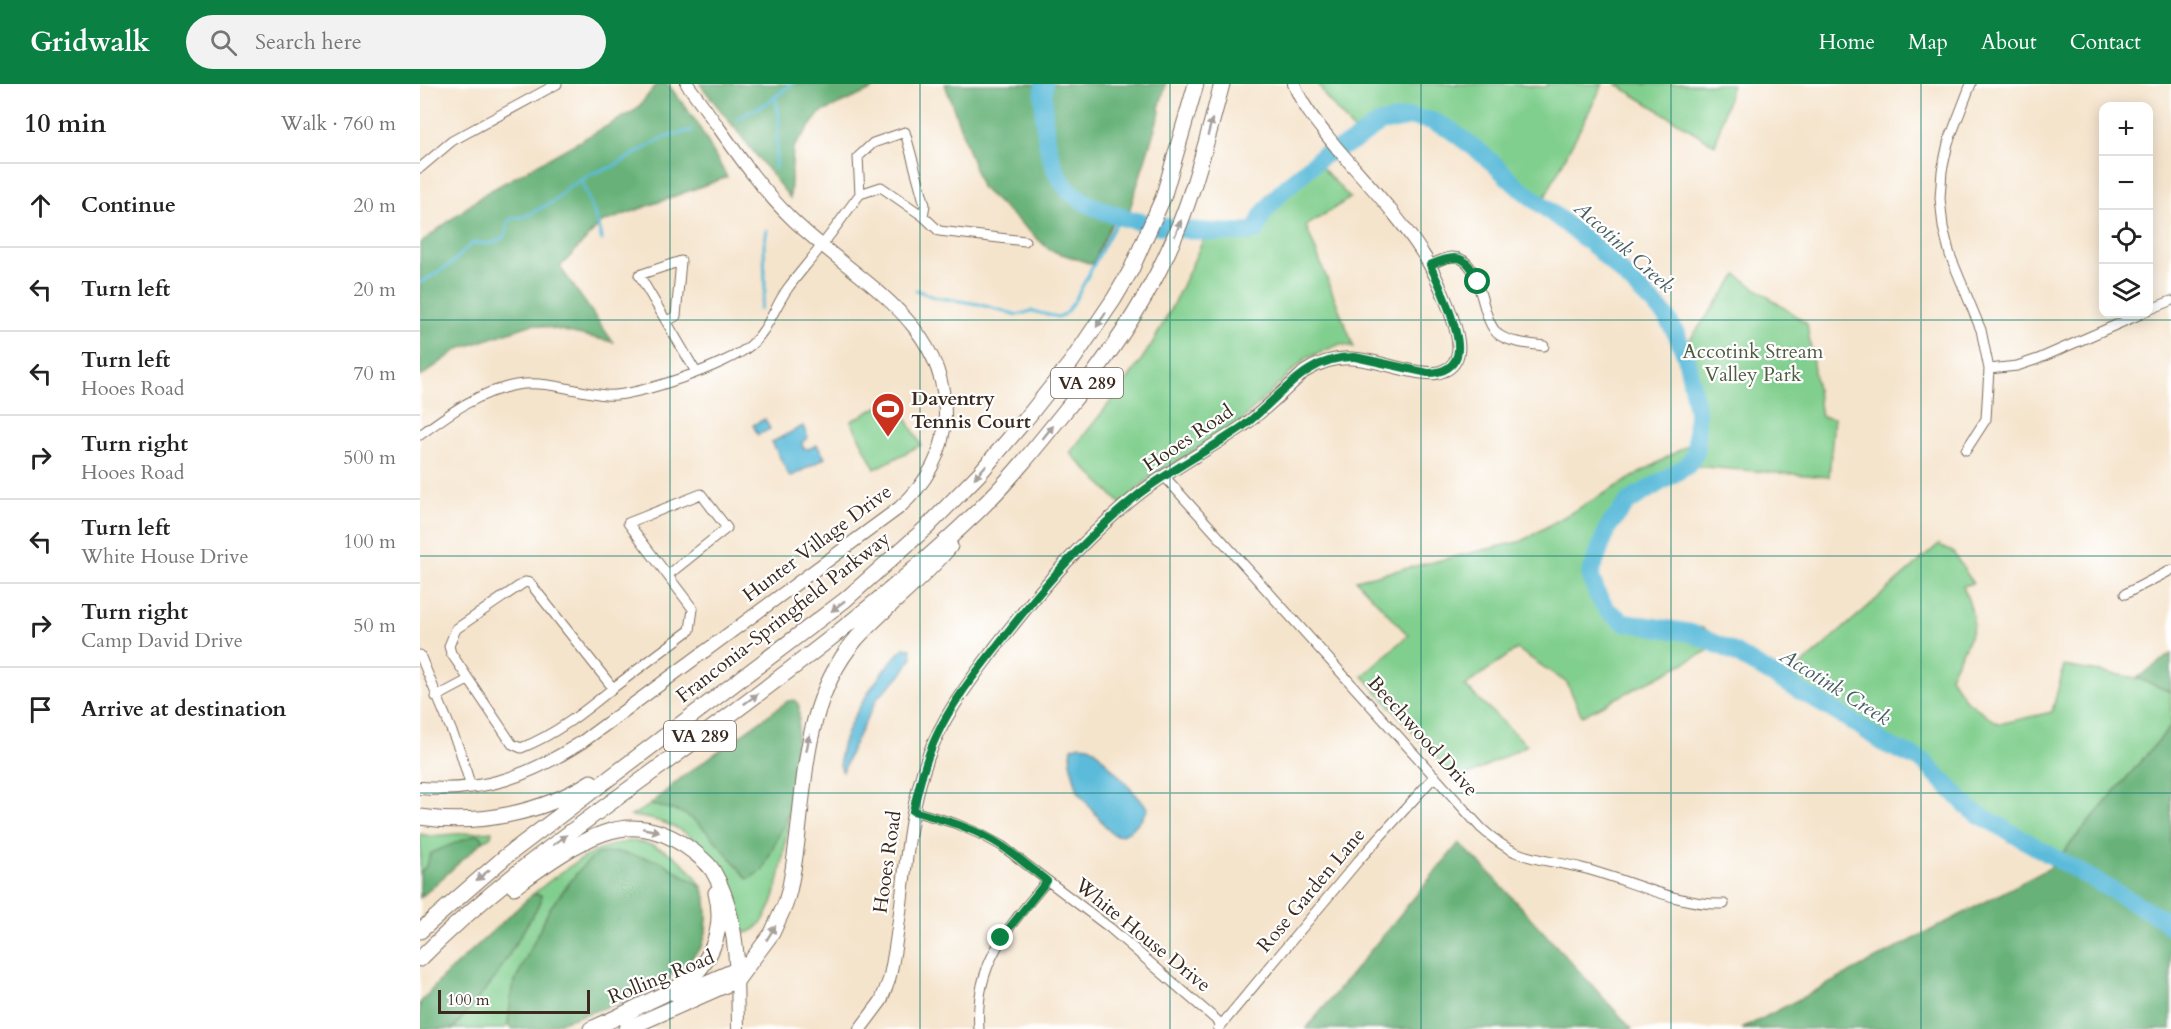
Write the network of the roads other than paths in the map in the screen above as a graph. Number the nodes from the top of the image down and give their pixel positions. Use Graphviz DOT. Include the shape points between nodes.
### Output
graph roads {
  1 [pos="557,84"];
  2 [pos="687,84"];
  3 [pos="1196,84"];
  4 [pos="1222,84"];
  5 [pos="1294,84"];
  6 [pos="1971,84"];
  7 [pos="420,168"];
  8 [pos="860,194"];
  9 [pos="923,216"];
  10 [pos="1025,241"];
  11 [pos="822,246"];
  12 [pos="1430,265"];
  13 [pos="2171,301"];
  14 [pos="2153,308"];
  15 [pos="2132,318"];
  16 [pos="667,321"];
  17 [pos="1544,346"];
  18 [pos="1989,369"];
  19 [pos="696,372"];
  20 [pos="420,435"];
  21 [pos="1966,450"];
  22 [pos="1164,476"];
  23 [pos="978,511"];
  24 [pos="2171,570"];
  25 [pos="668,575"];
  26 [pos="2125,594"];
  27 [pos="420,655"];
  28 [pos="468,680"];
  29 [pos="730,687"];
  30 [pos="613,688"];
  31 [pos="436,697"];
  32 [pos="1435,776"];
  33 [pos="471,787"];
  34 [pos="420,788"];
  35 [pos="913,811"];
  36 [pos="420,817"];
  37 [pos="692,851"];
  38 [pos="1047,881"];
  39 [pos="1724,904"];
  40 [pos="420,931"];
  41 [pos="420,959"];
  42 [pos="420,970"];
  43 [pos="737,974"];
  44 [pos="624,1022"];
  45 [pos="1219,1027"];
  46 [pos="591,1029"];
  47 [pos="738,1029"];
  48 [pos="860,1029"];
  49 [pos="979,1029"];
  1 -- 7 [label="street" via="452,141"];
  2 -- 11 [label="street, Hunter Village Drive" via="765,189"];
  3 -- 29 [label="main road, Franconia-Springfield Parkway / VA 289, one-way" via="1157,214 1131,270 1072,361 966,487 920,533 866,583"];
  23 -- 4 [label="main road, VA 289, one-way" via="1076,398 1153,281 1180,224"];
  5 -- 12 [label="street, Hooes Road" via="1319,125"];
  6 -- 18 [label="street" via="1948,143 1940,206 1950,255 1981,330"];
  8 -- 9 [label="street" via="881,187"];
  8 -- 9 [label="street" via="858,157 873,143 904,132 925,205"];
  8 -- 11 [label="street"];
  9 -- 10 [label="street" via="939,231"];
  11 -- 19 [label="street" via="786,290 758,338 732,357"];
  11 -- 33 [label="street, Hunter Village Drive" via="909,320 934,357 943,388 945,422 940,448 926,478 899,508 582,742 526,773 503,782"];
  12 -- 17 [label="street" via="1454,257 1465,262 1476,277 1492,328 1508,339"];
  12 -- 22 [label="street, Hooes Road" via="1458,342 1457,356 1450,367 1428,373 1355,357 1321,362 1304,372 1244,425"];
  13 -- 14 [label="street"];
  15 -- 18 [label="street" via="2038,359"];
  16 -- 16 [label="street" via="639,275 681,261 676,315"];
  16 -- 19 [label="street"];
  18 -- 21 [label="street" via="1986,419"];
  19 -- 20 [label="street" via="620,395 549,383 501,388 469,401"];
  22 -- 32 [label="street, Beechwood Drive"];
  22 -- 35 [label="street, Hooes Road" via="1057,572 960,695 935,739"];
  41 -- 23 [label="main road, VA 289, one-way" via="515,874 847,627"];
  43 -- 23 [label="main road, one-way" via="772,933 785,905 810,735 836,670 856,640 935,566"];
  24 -- 26 [label="street"];
  25 -- 25 [label="street" via="628,523 701,494 727,528"];
  25 -- 30 [label="street" via="693,609 690,630"];
  27 -- 31 [label="street"];
  28 -- 30 [label="street" via="512,744 521,748 540,741"];
  28 -- 30 [label="street" via="450,654 451,636 469,619 525,582 530,583"];
  28 -- 31 [label="street"];
  29 -- 36 [label="main road" via="564,796 501,815 459,820"];
  29 -- 40 [label="main road, Franconia-Springfield Parkway / VA 289, one-way" via="505,857"];
  31 -- 33 [label="street"];
  32 -- 39 [label="street, Beechwood Drive" via="1486,832 1516,852 1707,905"];
  32 -- 45 [label="street, Rose Garden Lane"];
  33 -- 34 [label="street, Hunter Village Drive"];
  35 -- 38 [label="street, White House Drive" via="980,834"];
  35 -- 48 [label="street, Hooes Road" via="889,980 881,1001"];
  42 -- 37 [label="main road, one-way" via="496,900 558,856 598,835 624,828 653,829"];
  37 -- 43 [label="main road" via="707,862 722,890 734,938"];
  37 -- 44 [label="main road" via="708,874 718,900 717,930 711,951 687,981"];
  38 -- 45 [label="street, White House Drive" via="1110,928"];
  38 -- 49 [label="street" via="991,955 978,1001"];
  43 -- 44 [label="main road, Rolling Road"];
  43 -- 47 [label="street, Rolling Road"];
  44 -- 46 [label="main road, Rolling Road"];
}
